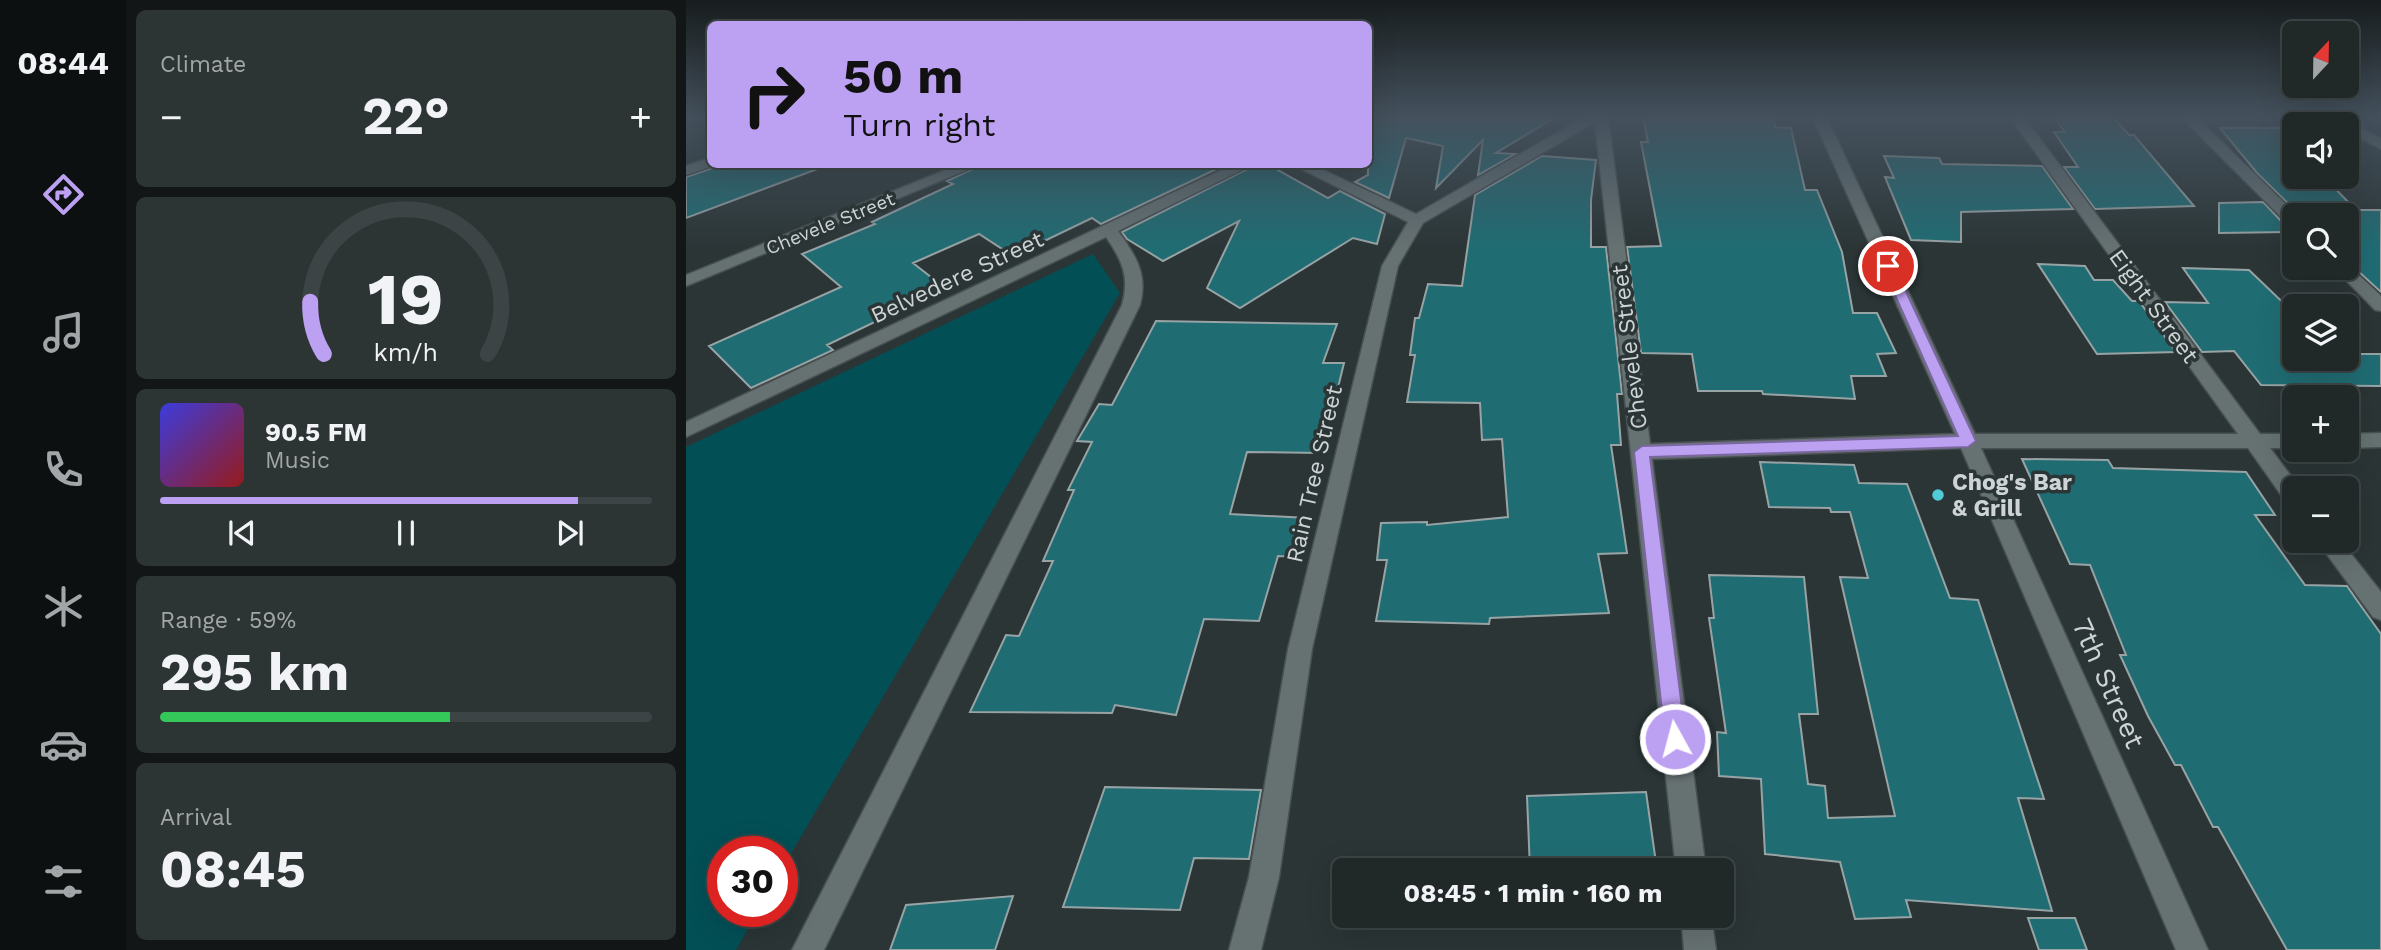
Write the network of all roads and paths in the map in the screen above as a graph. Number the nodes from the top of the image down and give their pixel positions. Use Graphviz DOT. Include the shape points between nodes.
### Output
graph roads {
  1 [pos="1519,160"];
  2 [pos="1606,160"];
  3 [pos="1839,160"];
  4 [pos="2048,160"];
  5 [pos="2232,160"];
  6 [pos="707,163"];
  7 [pos="964,168"];
  8 [pos="1230,168"];
  9 [pos="1306,168"];
  10 [pos="686,171"];
  11 [pos="2282,209"];
  12 [pos="1417,220"];
  13 [pos="1109,230"];
  14 [pos="2354,280"];
  15 [pos="686,281"];
  16 [pos="2381,306"];
  17 [pos="686,430"];
  18 [pos="2381,440"];
  19 [pos="1968,441"];
  20 [pos="2359,441"];
  21 [pos="2253,442"];
  22 [pos="2282,442"];
  23 [pos="1642,452"];
  24 [pos="2282,480"];
  25 [pos="2337,553"];
  26 [pos="2381,610"];
  27 [pos="1690,858"];
  28 [pos="1697,928"];
  29 [pos="808,950"];
  30 [pos="1245,950"];
  31 [pos="1700,950"];
  32 [pos="2192,950"];
  1 -- 12 [label="street, Rain Tree Street"];
  2 -- 23 [label="street, Chevele Street"];
  3 -- 19 [label="street, 7th Street"];
  4 -- 21 [label="street, Eight Street"];
  5 -- 11 [label="street"];
  6 -- 10 [label="street"];
  7 -- 15 [label="street, Chevele Street"];
  8 -- 13 [label="street, Belvedere Street"];
  9 -- 12 [label="street"];
  12 -- 30 [label="street, Rain Tree Street" via="1390,266 1300,649 1264,877"];
  13 -- 17 [label="street, Belvedere Street"];
  13 -- 29 [label="street" via="1134,267 1137,289 1131,305"];
  14 -- 16 [label="street"];
  18 -- 20 [label="street"];
  19 -- 21 [label="street"];
  19 -- 23 [label="street"];
  19 -- 32 [label="street, 7th Street"];
  21 -- 22 [label="street"];
  21 -- 24 [label="street, Eight Street"];
  23 -- 27 [label="street, Chevele Street"];
  25 -- 26 [label="street"];
  28 -- 31 [label="street"];
}
